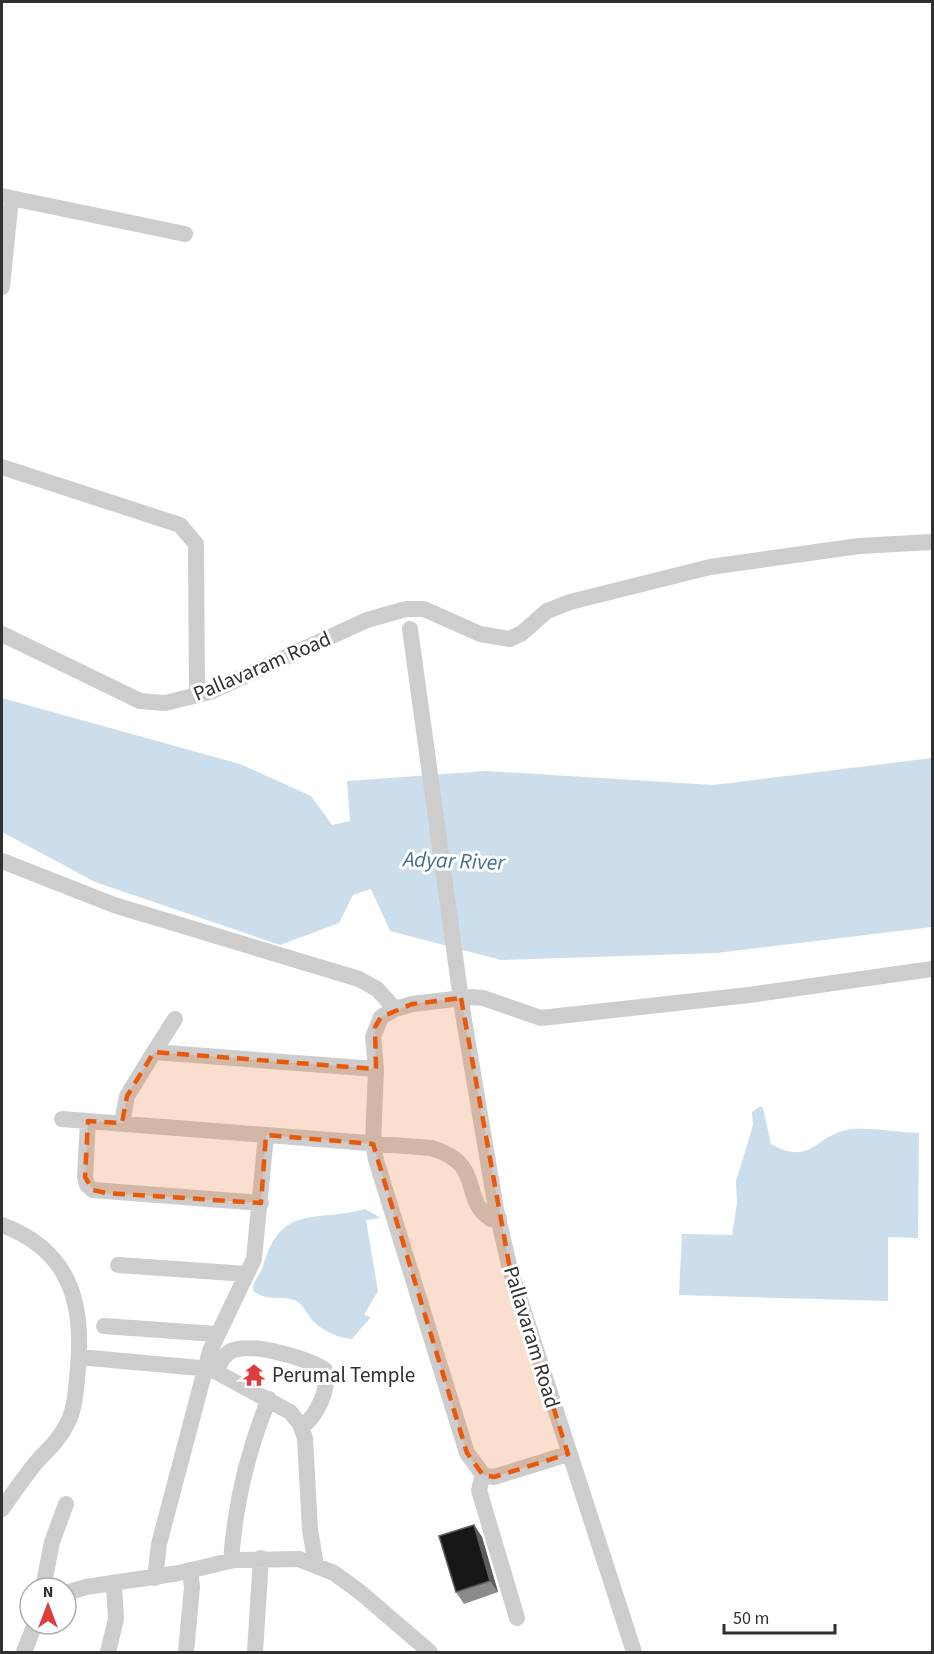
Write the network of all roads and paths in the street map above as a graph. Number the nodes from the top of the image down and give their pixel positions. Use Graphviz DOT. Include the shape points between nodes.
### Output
graph roads {
  1 [pos="6,197"];
  2 [pos="185,234"];
  3 [pos="2,286"];
  4 [pos="2,467"];
  5 [pos="933,542"];
  6 [pos="406,609"];
  7 [pos="2,634"];
  8 [pos="197,695"];
  9 [pos="2,861"];
  10 [pos="933,969"];
  11 [pos="394,1009"];
  12 [pos="176,1019"];
  13 [pos="154,1052"];
  14 [pos="375,1069"];
  15 [pos="62,1119"];
  16 [pos="88,1121"];
  17 [pos="122,1124"];
  18 [pos="266,1135"];
  19 [pos="373,1144"];
  20 [pos="261,1203"];
  21 [pos="499,1218"];
  22 [pos="2,1225"];
  23 [pos="118,1265"];
  24 [pos="247,1274"];
  25 [pos="104,1326"];
  26 [pos="216,1334"];
  27 [pos="79,1357"];
  28 [pos="211,1369"];
  29 [pos="269,1399"];
  30 [pos="301,1427"];
  31 [pos="568,1454"];
  32 [pos="483,1475"];
  33 [pos="66,1504"];
  34 [pos="2,1509"];
  35 [pos="261,1558"];
  36 [pos="231,1561"];
  37 [pos="316,1565"];
  38 [pos="190,1570"];
  39 [pos="45,1576"];
  40 [pos="155,1578"];
  41 [pos="114,1584"];
  42 [pos="78,1591"];
  43 [pos="517,1618"];
  44 [pos="30,1636"];
  45 [pos="24,1653"];
  46 [pos="108,1653"];
  47 [pos="186,1653"];
  48 [pos="255,1653"];
  49 [pos="430,1653"];
  50 [pos="634,1653"];
  1 -- 2 [label="street"];
  1 -- 3 [label="street"];
  4 -- 8 [label="street" via="180,525 189,532 196,544 198,566"];
  5 -- 6 [label="street" via="859,546 710,567 570,602 547,611 510,639 480,634 424,609"];
  6 -- 8 [label="street, Pallavaram Road" via="367,620"];
  6 -- 21 [label="street, Pallavaram Road, bridge" via="463,1014"];
  7 -- 8 [label="street, Pallavaram Road" via="140,701 165,703"];
  9 -- 11 [label="street" via="114,905 359,979 377,989"];
  10 -- 11 [label="street" via="542,1018 472,997"];
  11 -- 14 [label="street" via="381,1017 375,1027"];
  12 -- 13 [label="street"];
  13 -- 14 [label="street"];
  13 -- 17 [label="street" via="128,1096"];
  14 -- 19 [label="street"];
  15 -- 16 [label="street"];
  16 -- 17 [label="street"];
  16 -- 20 [label="street" via="85,1177 93,1190"];
  17 -- 18 [label="street"];
  18 -- 19 [label="street"];
  18 -- 20 [label="street"];
  19 -- 21 [label="street" via="432,1148 452,1154 465,1168 482,1213 491,1219"];
  19 -- 32 [label="street" via="467,1453"];
  20 -- 24 [label="street" via="257,1244"];
  21 -- 31 [label="street, Pallavaram Road" via="510,1269"];
  22 -- 27 [label="street" via="24,1233 54,1258 70,1282 78,1306"];
  23 -- 24 [label="street"];
  24 -- 26 [label="street"];
  25 -- 26 [label="street"];
  26 -- 28 [label="street"];
  27 -- 28 [label="street"];
  27 -- 34 [label="street" via="70,1419 58,1441 40,1458"];
  28 -- 29 [label="street"];
  28 -- 30 [label="street" via="233,1350 250,1348 325,1370 327,1378 314,1416"];
  28 -- 40 [label="street" via="159,1544"];
  29 -- 30 [label="street" via="290,1412"];
  29 -- 36 [label="street" via="254,1434 237,1499"];
  30 -- 37 [label="street"];
  31 -- 32 [label="street" via="494,1477"];
  31 -- 50 [label="street, Pallavaram Road"];
  32 -- 43 [label="street" via="479,1490"];
  33 -- 39 [label="street"];
  35 -- 36 [label="street"];
  35 -- 37 [label="street" via="299,1559"];
  35 -- 48 [label="street"];
  36 -- 38 [label="street"];
  37 -- 49 [label="street" via="360,1592"];
  38 -- 40 [label="street"];
  38 -- 47 [label="street"];
  40 -- 41 [label="street"];
  41 -- 42 [label="street"];
  41 -- 46 [label="street" via="116,1619"];
  44 -- 45 [label="street"];
}
